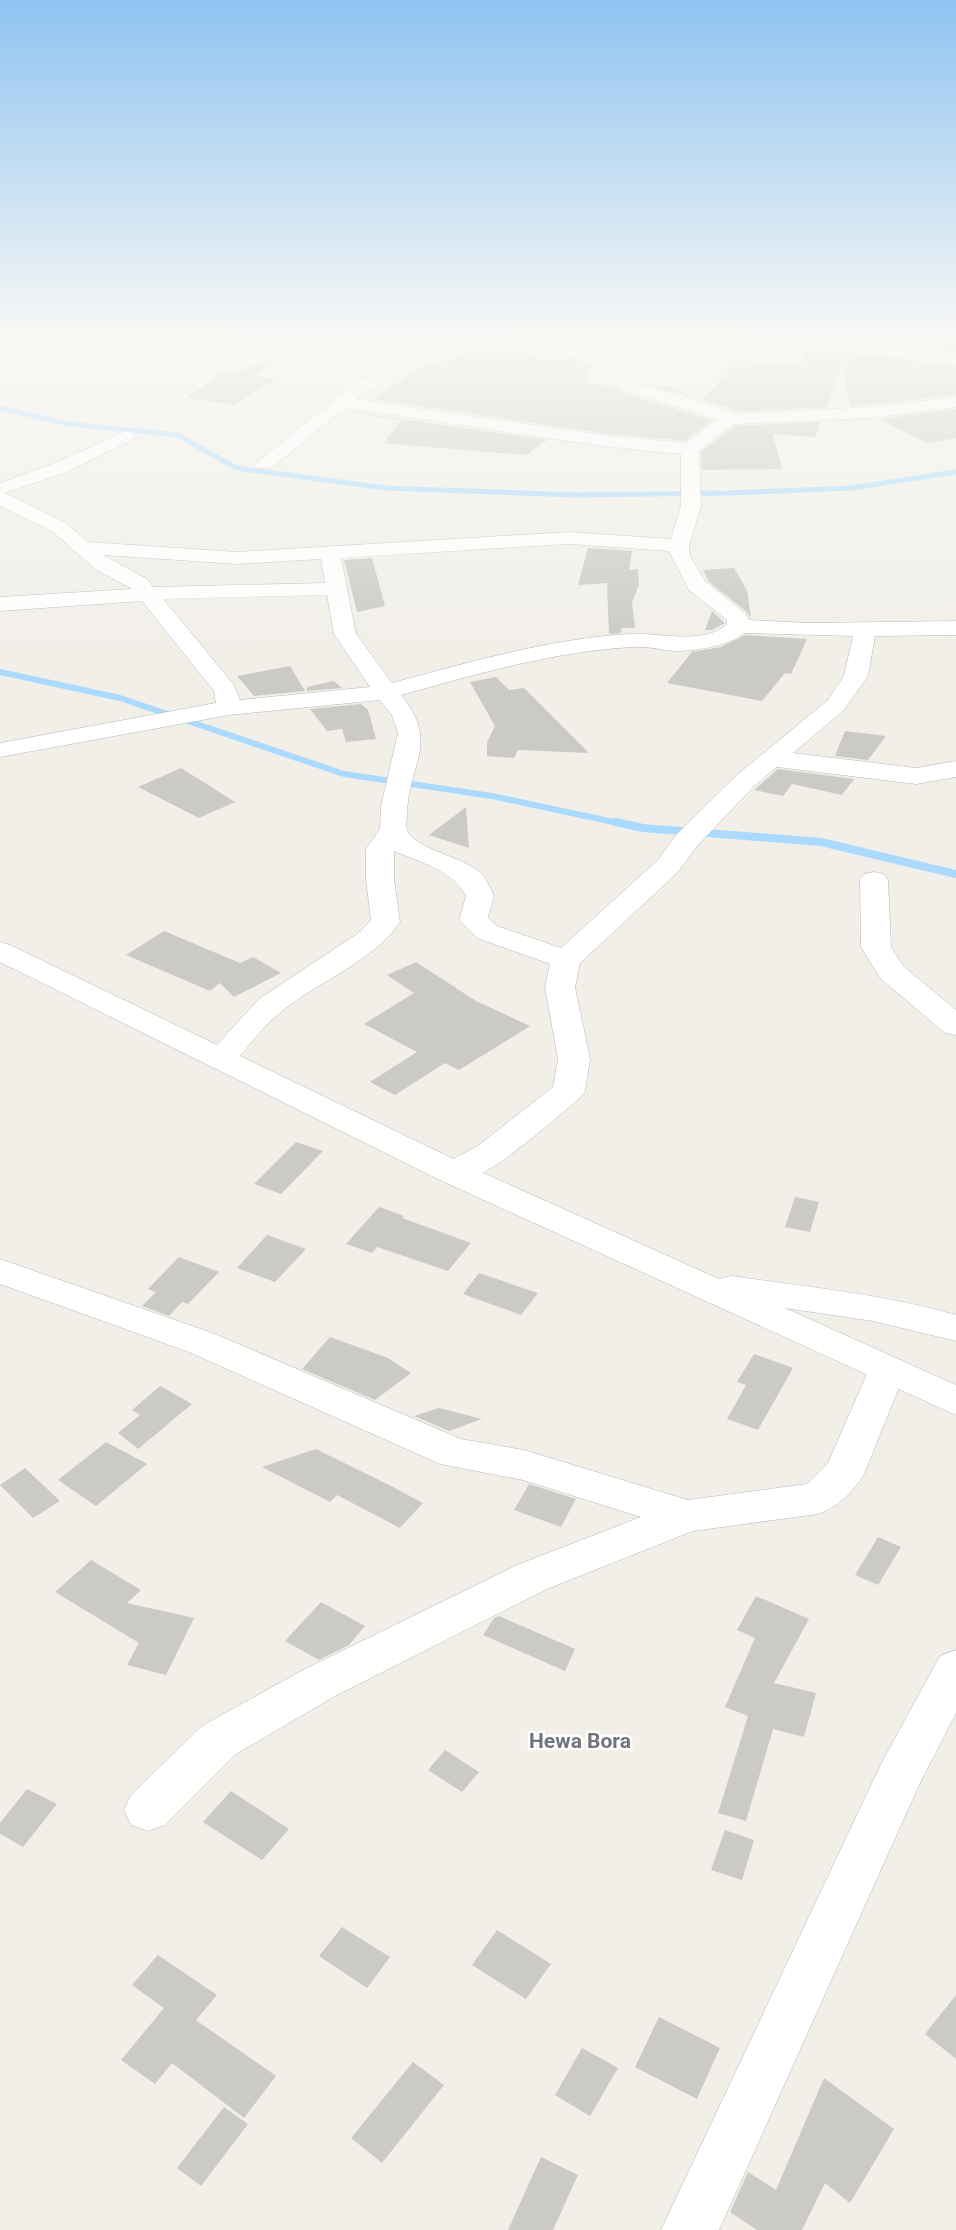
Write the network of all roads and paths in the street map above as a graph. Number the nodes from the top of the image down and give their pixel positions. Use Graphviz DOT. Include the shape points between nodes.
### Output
graph roads {
  1 [pos="116,441"];
  2 [pos="294,441"];
  3 [pos="617,441"];
  4 [pos="700,441"];
  5 [pos="690,449"];
  6 [pos="264,464"];
  7 [pos="0,489"];
  8 [pos="0,498"];
  9 [pos="679,546"];
  10 [pos="86,548"];
  11 [pos="330,552"];
  12 [pos="336,589"];
  13 [pos="147,594"];
  14 [pos="0,604"];
  15 [pos="739,626"];
  16 [pos="956,628"];
  17 [pos="865,630"];
  18 [pos="386,692"];
  19 [pos="229,708"];
  20 [pos="0,750"];
  21 [pos="775,759"];
  22 [pos="956,769"];
  23 [pos="393,829"];
  24 [pos="874,880"];
  25 [pos="0,951"];
  26 [pos="566,960"];
  27 [pos="956,1026"];
  28 [pos="220,1059"];
  29 [pos="454,1173"];
  30 [pos="0,1271"];
  31 [pos="688,1281"];
  32 [pos="956,1328"];
  33 [pos="886,1370"];
  34 [pos="956,1401"];
  35 [pos="688,1516"];
  36 [pos="956,1669"];
  37 [pos="148,1810"];
  38 [pos="690,2230"];
  1 -- 7 [label="street" via="60,468"];
  2 -- 6 [label="street"];
  3 -- 5 [label="street"];
  4 -- 5 [label="street"];
  5 -- 9 [label="street" via="691,506"];
  8 -- 10 [label="street" via="59,527"];
  9 -- 11 [label="street" via="569,538"];
  9 -- 15 [label="street" via="680,556 697,585 737,618"];
  10 -- 11 [label="street" via="237,558"];
  10 -- 13 [label="street" via="102,565 139,584"];
  11 -- 12 [label="street"];
  12 -- 13 [label="street"];
  12 -- 18 [label="street" via="345,634"];
  13 -- 14 [label="street" via="90,601"];
  13 -- 19 [label="street" via="226,690"];
  15 -- 17 [label="street"];
  15 -- 18 [label="street" via="727,636 677,644 638,640 546,651"];
  16 -- 17 [label="street"];
  17 -- 21 [label="street" via="856,676 836,705"];
  18 -- 19 [label="street"];
  18 -- 23 [label="street" via="404,714 410,733 394,806"];
  19 -- 20 [label="street"];
  21 -- 22 [label="street" via="916,776"];
  21 -- 26 [label="street" via="746,780 686,841 668,866"];
  23 -- 26 [label="street" via="403,845 471,879 480,896 473,920 487,932"];
  23 -- 28 [label="street" via="380,849 386,922 370,938 270,1005"];
  24 -- 27 [label="street" via="876,947 891,972"];
  25 -- 28 [label="street"];
  26 -- 29 [label="street" via="560,987 574,1059 569,1091 491,1152"];
  28 -- 29 [label="street"];
  29 -- 31 [label="street"];
  30 -- 35 [label="street" via="202,1342 454,1453 524,1465"];
  31 -- 32 [label="street" via="837,1302"];
  31 -- 33 [label="street"];
  33 -- 34 [label="street"];
  33 -- 35 [label="street" via="845,1472 818,1498"];
  35 -- 37 [label="street" via="532,1577 319,1683 219,1740"];
  36 -- 38 [label="street" via="899,1777"];
}
